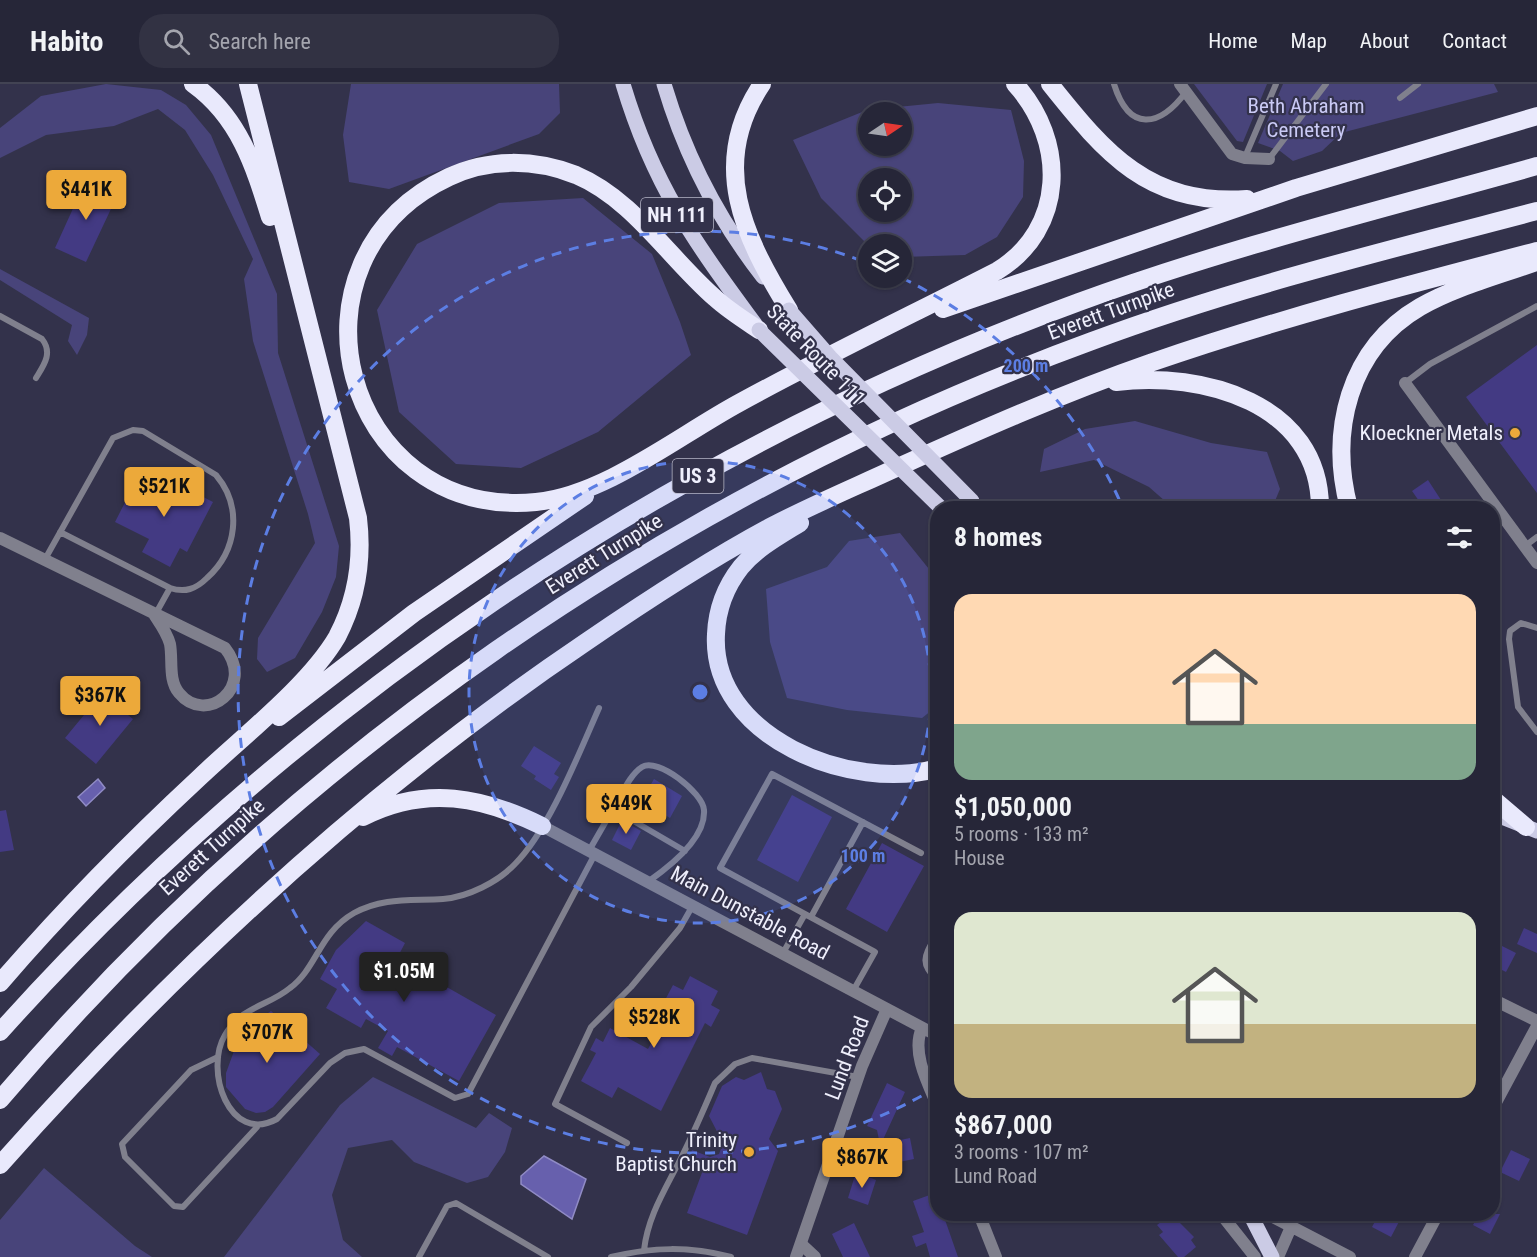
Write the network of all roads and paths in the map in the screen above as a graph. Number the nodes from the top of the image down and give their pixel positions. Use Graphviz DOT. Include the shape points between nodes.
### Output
graph roads {
  1 [pos="193,84"];
  2 [pos="248,84"];
  3 [pos="623,84"];
  4 [pos="664,84"];
  5 [pos="762,84"];
  6 [pos="1015,84"];
  7 [pos="1050,84"];
  8 [pos="1114,84"];
  9 [pos="1276,84"];
  10 [pos="1326,84"];
  11 [pos="1418,84"];
  12 [pos="1183,88"];
  13 [pos="1400,98"];
  14 [pos="1537,116"];
  15 [pos="1245,158"];
  16 [pos="1269,159"];
  17 [pos="1537,166"];
  18 [pos="1296,188"];
  19 [pos="1537,211"];
  20 [pos="1537,251"];
  21 [pos="1537,262"];
  22 [pos="1537,306"];
  23 [pos="789,310"];
  24 [pos="0,316"];
  25 [pos="759,330"];
  26 [pos="820,361"];
  27 [pos="36,378"];
  28 [pos="1405,383"];
  29 [pos="1068,394"];
  30 [pos="341,449"];
  31 [pos="611,477"];
  32 [pos="864,483"];
  33 [pos="934,501"];
  34 [pos="973,501"];
  35 [pos="1319,501"];
  36 [pos="1348,501"];
  37 [pos="1491,501"];
  38 [pos="1500,513"];
  39 [pos="60,532"];
  40 [pos="0,537"];
  41 [pos="1537,537"];
  42 [pos="1524,546"];
  43 [pos="44,561"];
  44 [pos="1537,563"];
  45 [pos="170,588"];
  46 [pos="155,616"];
  47 [pos="1537,628"];
  48 [pos="599,708"];
  49 [pos="1537,732"];
  50 [pos="930,770"];
  51 [pos="1500,804"];
  52 [pos="613,809"];
  53 [pos="1500,816"];
  54 [pos="153,821"];
  55 [pos="863,822"];
  56 [pos="542,826"];
  57 [pos="1532,829"];
  58 [pos="339,831"];
  59 [pos="593,851"];
  60 [pos="685,851"];
  61 [pos="921,853"];
  62 [pos="649,880"];
  63 [pos="693,904"];
  64 [pos="804,914"];
  65 [pos="811,917"];
  66 [pos="930,946"];
  67 [pos="783,953"];
  68 [pos="930,973"];
  69 [pos="0,983"];
  70 [pos="853,991"];
  71 [pos="1500,1003"];
  72 [pos="887,1009"];
  73 [pos="1537,1021"];
  74 [pos="1537,1026"];
  75 [pos="922,1028"];
  76 [pos="0,1032"];
  77 [pos="930,1032"];
  78 [pos="218,1058"];
  79 [pos="858,1077"];
  80 [pos="930,1086"];
  81 [pos="1500,1095"];
  82 [pos="0,1100"];
  83 [pos="257,1127"];
  84 [pos="627,1143"];
  85 [pos="0,1165"];
  86 [pos="982,1221"];
  87 [pos="1227,1221"];
  88 [pos="1254,1221"];
  89 [pos="1280,1221"];
  90 [pos="1434,1221"];
  91 [pos="1291,1227"];
  92 [pos="801,1244"];
  93 [pos="644,1250"];
  94 [pos="419,1257"];
  95 [pos="548,1257"];
  96 [pos="611,1257"];
  97 [pos="731,1257"];
  98 [pos="796,1257"];
  99 [pos="815,1257"];
  100 [pos="996,1257"];
  101 [pos="1255,1257"];
  102 [pos="1272,1257"];
  103 [pos="1278,1257"];
  104 [pos="1350,1257"];
  105 [pos="1415,1257"];
  1 -- 30 [label="highway" via="231,122 252,162"];
  2 -- 30 [label="highway"];
  3 -- 25 [label="main road, State Route 111 / NH 111" via="666,195 700,250"];
  4 -- 23 [label="main road, State Route 111 / NH 111" via="684,143 712,202"];
  5 -- 23 [label="highway" via="738,135 735,188 752,244"];
  6 -- 26 [label="highway" via="1039,121 1051,156 1051,197 1034,236 997,271"];
  7 -- 18 [label="highway" via="1110,154 1154,183 1221,199 1249,199"];
  8 -- 12 [label="lane" via="1128,110 1142,120 1160,118 1173,109"];
  9 -- 15 [label="lane"];
  10 -- 16 [label="lane"];
  11 -- 13 [label="lane"];
  12 -- 15 [label="street" via="1232,154"];
  14 -- 18 [label="highway"];
  15 -- 16 [label="street"];
  17 -- 76 [label="highway, Everett Turnpike / US 3" via="1238,250 1068,306 873,388 674,489 495,601 306,741 138,890 57,969"];
  18 -- 26 [label="highway" via="962,302"];
  19 -- 82 [label="highway, Everett Turnpike / US 3" via="1249,288 1089,342 882,429 684,531 588,589 458,676 308,792 151,935 72,1016"];
  20 -- 29 [label="highway" via="1279,322"];
  21 -- 36 [label="highway" via="1426,304 1395,326 1376,346 1353,385 1341,429 1340,463"];
  22 -- 28 [label="lane" via="1430,364"];
  23 -- 34 [label="main road, State Route 111 / NH 111, bridge" via="830,357"];
  24 -- 27 [label="lane" via="47,344 46,363"];
  25 -- 31 [label="highway" via="715,299 608,193 556,168 511,163 469,169 428,188 394,214 362,261 351,298 347,334 356,387 383,438 400,457 431,480 492,501 559,498"];
  25 -- 33 [label="main road, State Route 111 / NH 111, bridge"];
  26 -- 31 [label="highway"];
  28 -- 37 [label="street"];
  29 -- 32 [label="highway"];
  29 -- 35 [label="highway" via="1115,382 1155,380 1207,386 1241,397 1274,416 1299,441 1315,473"];
  30 -- 54 [label="highway" via="358,518 361,554 356,590 344,623 307,675"];
  31 -- 54 [label="highway" via="396,626"];
  32 -- 50 [label="highway" via="764,547 741,568 718,614 719,668 729,692 746,714 771,736 801,753 870,773 911,774"];
  32 -- 58 [label="highway" via="758,533 600,632 447,741"];
  38 -- 42 [label="street"];
  39 -- 43 [label="lane"];
  39 -- 45 [label="lane"];
  39 -- 45 [label="lane" via="113,438 133,430 143,431 216,475 231,502 232,536 218,569 188,590"];
  40 -- 43 [label="street"];
  41 -- 42 [label="lane"];
  42 -- 44 [label="street"];
  43 -- 46 [label="street"];
  45 -- 46 [label="lane"];
  46 -- 46 [label="street" via="225,648 236,677 226,696 218,702 197,704 179,694 172,674 169,643"];
  47 -- 49 [label="lane" via="1521,623 1510,631 1509,639 1518,707"];
  48 -- 56 [label="lane"];
  51 -- 57 [label="highway"];
  52 -- 59 [label="lane"];
  52 -- 60 [label="lane"];
  52 -- 60 [label="lane" via="641,767 657,765 700,796 705,808 704,819"];
  53 -- 57 [label="main road"];
  54 -- 69 [label="highway"];
  55 -- 61 [label="lane"];
  55 -- 64 [label="lane" via="772,774 720,868"];
  55 -- 65 [label="lane"];
  56 -- 58 [label="highway" via="498,806 440,797 385,808"];
  56 -- 59 [label="street, Main Dunstable Road"];
  56 -- 78 [label="lane" via="514,866 482,887 444,899 374,904 338,924 299,982 238,1019 220,1045"];
  58 -- 85 [label="highway" via="178,978"];
  59 -- 62 [label="street, Main Dunstable Road"];
  59 -- 83 [label="lane" via="468,1094 455,1098 364,1049 345,1053 330,1063 277,1119"];
  60 -- 62 [label="lane"];
  62 -- 63 [label="street, Main Dunstable Road"];
  63 -- 67 [label="street, Main Dunstable Road"];
  63 -- 84 [label="lane" via="680,928 638,979 591,1027 555,1104"];
  64 -- 65 [label="lane"];
  64 -- 67 [label="lane"];
  65 -- 70 [label="lane" via="875,952"];
  66 -- 68 [label="lane" via="924,957"];
  67 -- 70 [label="street, Main Dunstable Road"];
  70 -- 72 [label="street, Main Dunstable Road"];
  71 -- 73 [label="street"];
  72 -- 75 [label="street, Main Dunstable Road"];
  72 -- 79 [label="street, Lund Road"];
  74 -- 81 [label="street"];
  75 -- 77 [label="street, Main Dunstable Road"];
  75 -- 80 [label="street" via="919,1056"];
  78 -- 83 [label="lane" via="224,1100 236,1114"];
  78 -- 83 [label="lane" via="191,1070 122,1144 125,1157 174,1206 183,1207"];
  79 -- 92 [label="street, Lund Road"];
  79 -- 93 [label="lane" via="752,1058 735,1064 715,1083 646,1229"];
  86 -- 100 [label="street"];
  87 -- 101 [label="street"];
  88 -- 102 [label="main road"];
  89 -- 91 [label="street"];
  90 -- 105 [label="street"];
  91 -- 103 [label="street"];
  91 -- 104 [label="street"];
  92 -- 98 [label="street, Lund Road"];
  92 -- 99 [label="street"];
  93 -- 96 [label="lane"];
  93 -- 97 [label="lane" via="685,1248"];
  94 -- 95 [label="lane" via="447,1206 456,1203"];
}
